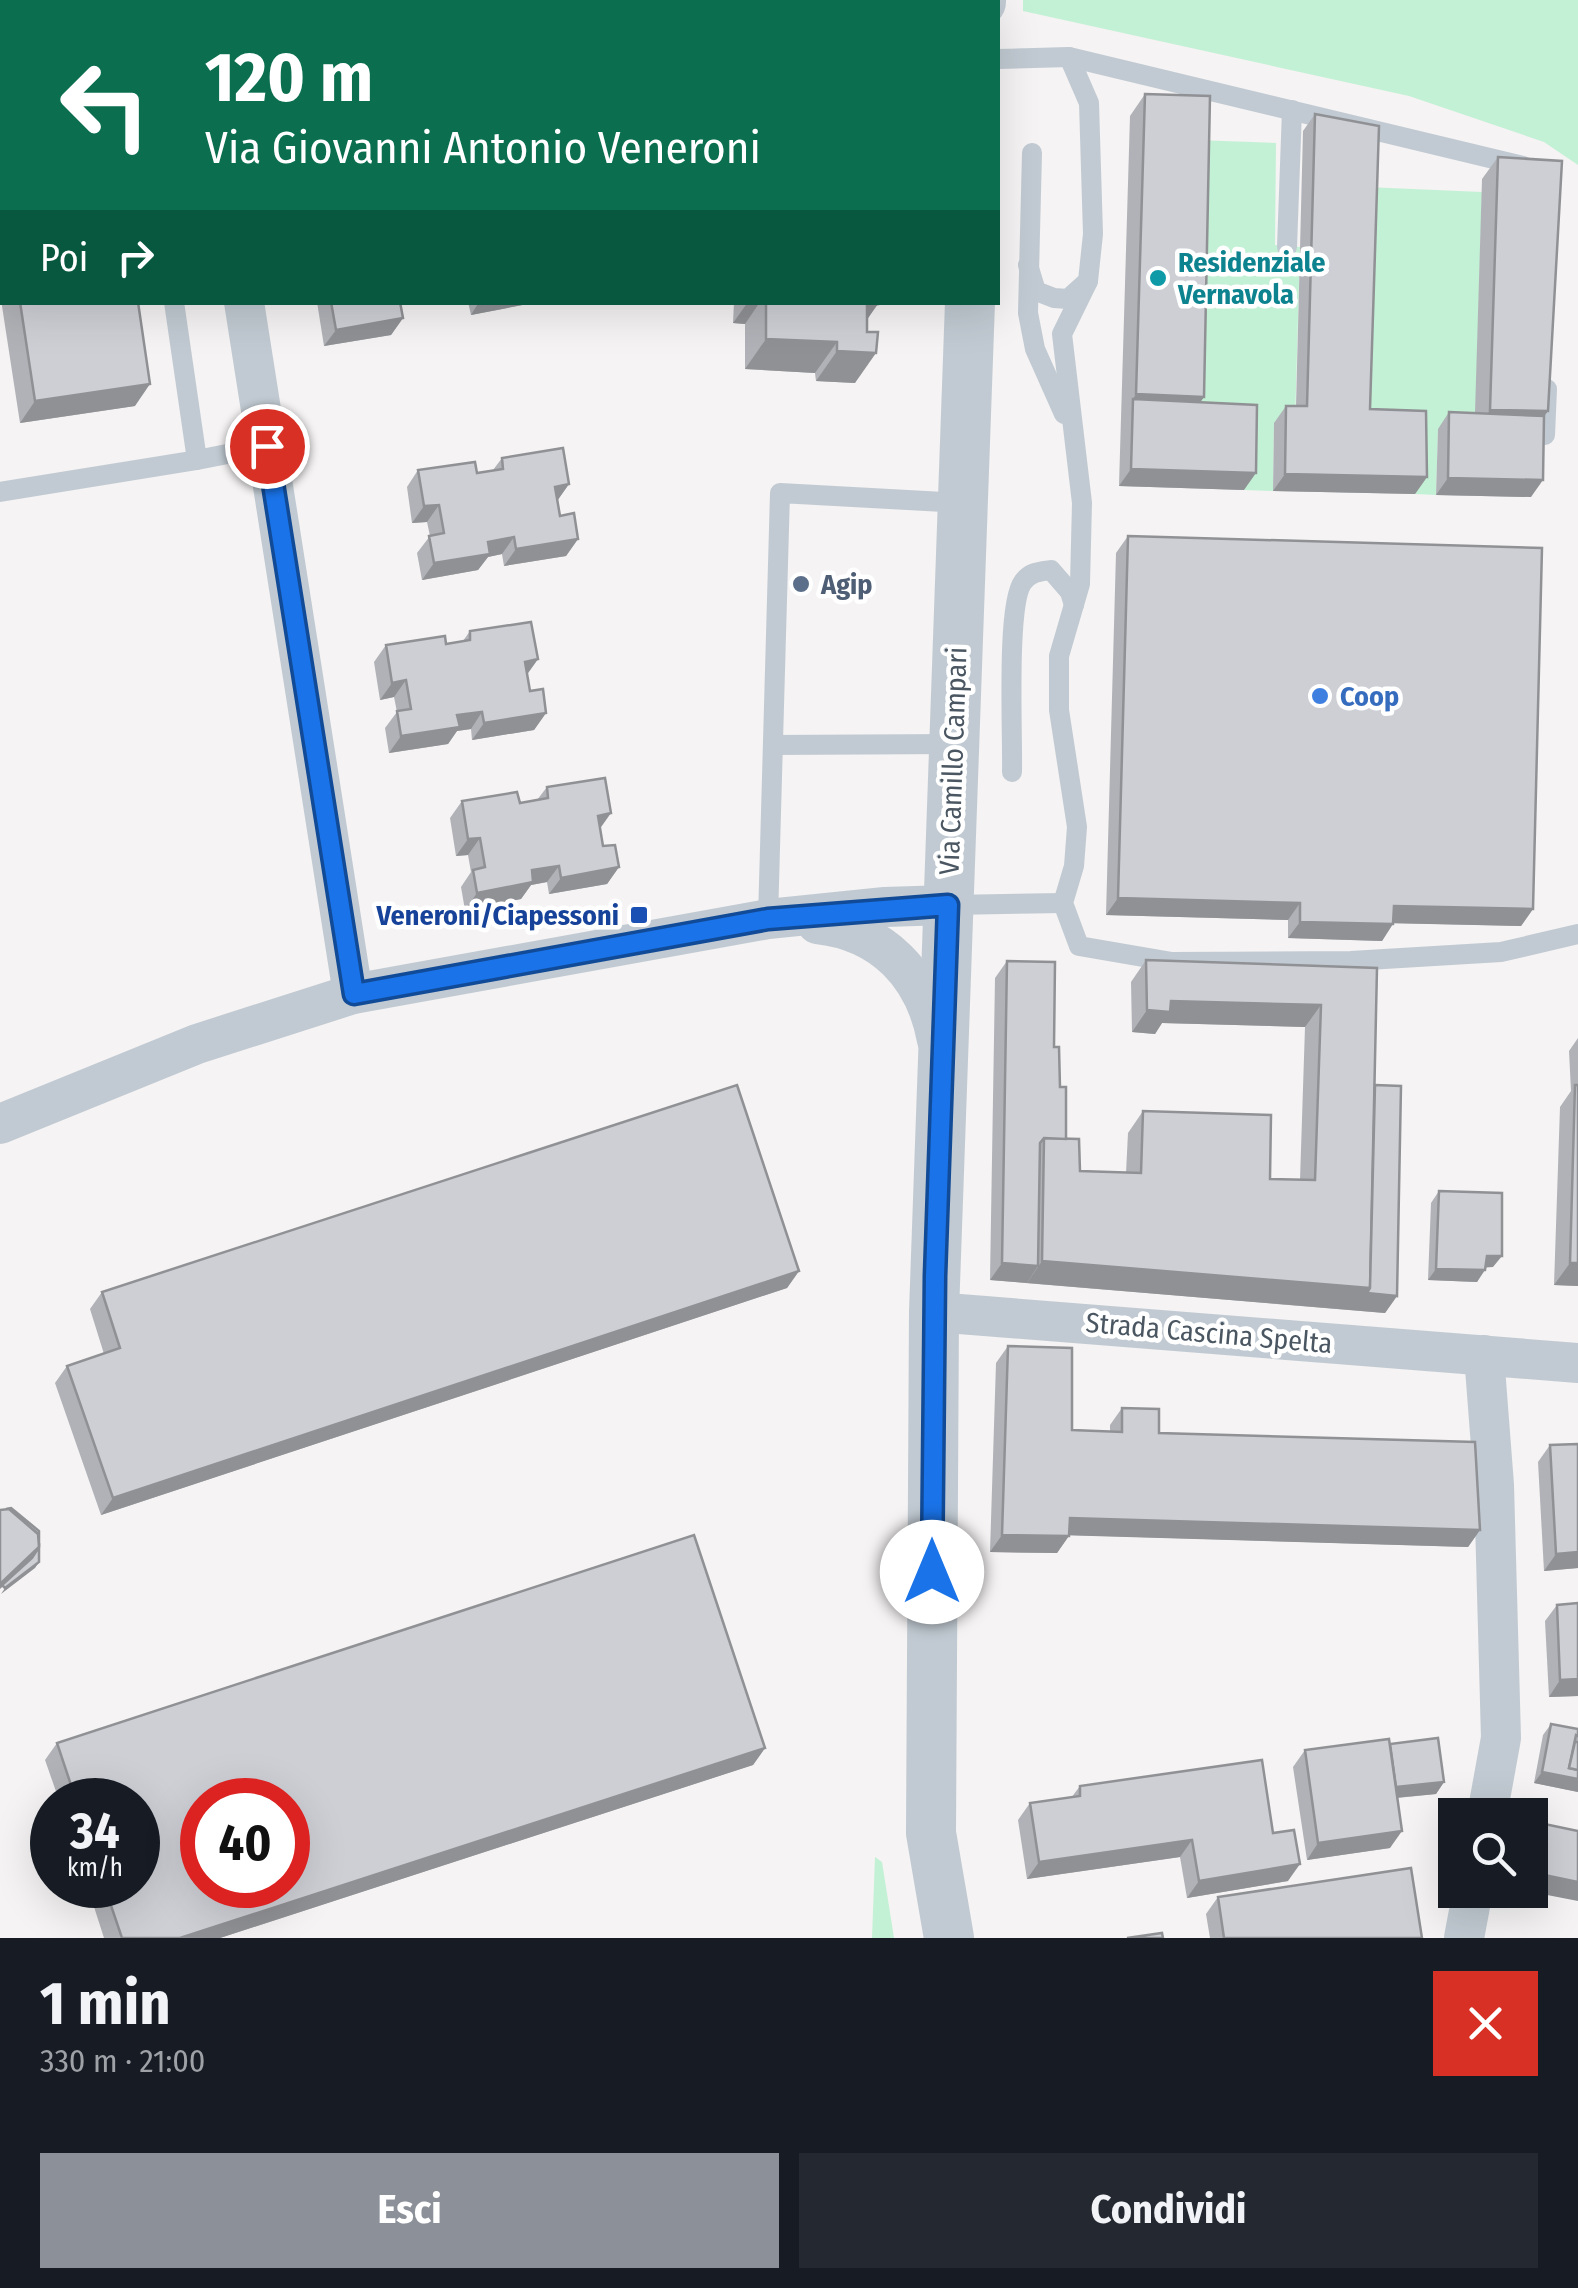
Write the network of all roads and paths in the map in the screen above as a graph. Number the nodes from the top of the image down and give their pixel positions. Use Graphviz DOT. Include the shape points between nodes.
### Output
graph roads {
  1 [pos="1069,57"];
  2 [pos="1000,58"];
  3 [pos="1292,110"];
  4 [pos="1032,153"];
  5 [pos="1549,174"];
  6 [pos="1287,246"];
  7 [pos="1028,265"];
  8 [pos="1088,281"];
  9 [pos="174,305"];
  10 [pos="244,305"];
  11 [pos="970,305"];
  12 [pos="1548,376"];
  13 [pos="1077,435"];
  14 [pos="1545,436"];
  15 [pos="267,446"];
  16 [pos="197,460"];
  17 [pos="0,492"];
  18 [pos="962,502"];
  19 [pos="1074,605"];
  20 [pos="773,744"];
  21 [pos="954,744"];
  22 [pos="1012,772"];
  23 [pos="1063,902"];
  24 [pos="948,905"];
  25 [pos="768,919"];
  26 [pos="1578,934"];
  27 [pos="354,994"];
  28 [pos="941,1064"];
  29 [pos="0,1124"];
  30 [pos="934,1312"];
  31 [pos="1484,1355"];
  32 [pos="1578,1362"];
  33 [pos="1489,1798"];
  34 [pos="1470,1908"];
  35 [pos="948,1938"];
  36 [pos="1464,1938"];
  1 -- 2 [label="lane"];
  1 -- 3 [label="lane"];
  1 -- 8 [label="lane" via="1089,103"];
  3 -- 5 [label="lane"];
  3 -- 6 [label="lane"];
  4 -- 7 [label="lane"];
  7 -- 8 [label="lane" via="1036,291 1054,298 1068,298"];
  7 -- 13 [label="lane" via="1035,349"];
  8 -- 13 [label="lane" via="1062,334"];
  9 -- 16 [label="lane"];
  10 -- 15 [label="street"];
  11 -- 18 [label="street, Via Camillo Campari"];
  12 -- 14 [label="lane"];
  13 -- 19 [label="lane" via="1082,503"];
  15 -- 16 [label="lane"];
  15 -- 27 [label="street"];
  16 -- 17 [label="lane"];
  18 -- 20 [label="lane" via="780,493"];
  18 -- 21 [label="street, Via Camillo Campari"];
  19 -- 22 [label="lane" via="1051,570 1033,572 1020,585"];
  19 -- 23 [label="lane" via="1059,656 1077,827"];
  20 -- 21 [label="lane"];
  20 -- 25 [label="lane"];
  21 -- 24 [label="street, Via Camillo Campari"];
  23 -- 24 [label="lane"];
  23 -- 26 [label="lane" via="1079,946 1172,962 1501,952"];
  24 -- 25 [label="street"];
  24 -- 28 [label="street, Via Camillo Campari"];
  25 -- 27 [label="street"];
  25 -- 28 [label="street" via="872,939 917,981"];
  27 -- 29 [label="street" via="197,1044"];
  28 -- 30 [label="street, Via Camillo Campari"];
  30 -- 31 [label="street, Strada Cascina Spelta"];
  30 -- 35 [label="street, Via Camillo Campari" via="931,1833"];
  31 -- 32 [label="street, Strada Cascina Spelta"];
  31 -- 33 [label="street" via="1501,1738"];
  34 -- 36 [label="street"];
}
